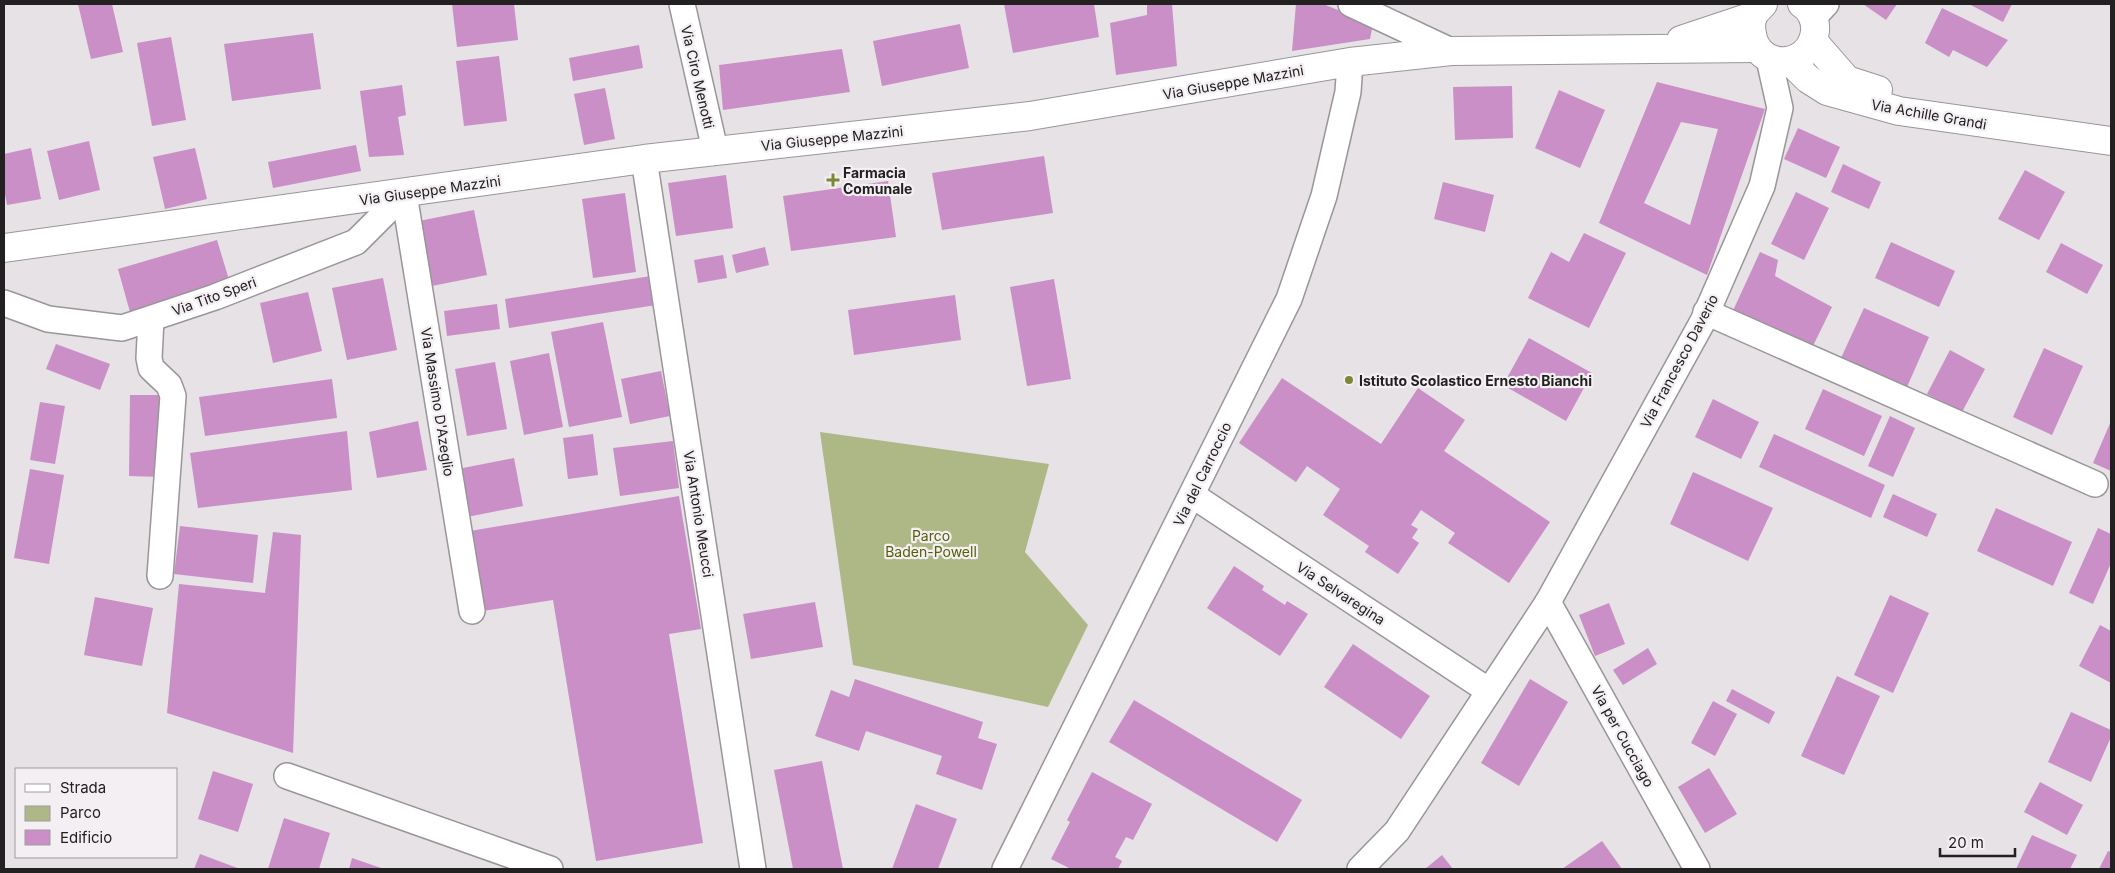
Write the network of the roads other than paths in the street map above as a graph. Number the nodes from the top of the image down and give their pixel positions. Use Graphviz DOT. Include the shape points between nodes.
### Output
graph roads {
  1 [pos="682,4"];
  2 [pos="1351,4"];
  3 [pos="1758,10"];
  4 [pos="1814,17"];
  5 [pos="1661,48"];
  6 [pos="1451,51"];
  7 [pos="1771,56"];
  8 [pos="1350,62"];
  9 [pos="2022,128"];
  10 [pos="2111,141"];
  11 [pos="715,150"];
  12 [pos="644,158"];
  13 [pos="404,194"];
  14 [pos="4,248"];
  15 [pos="4,303"];
  16 [pos="1706,312"];
  17 [pos="151,319"];
  18 [pos="2095,484"];
  19 [pos="1192,495"];
  20 [pos="160,576"];
  21 [pos="1548,602"];
  22 [pos="472,611"];
  23 [pos="1490,691"];
  24 [pos="287,776"];
  25 [pos="550,869"];
  26 [pos="753,869"];
  27 [pos="1005,869"];
  28 [pos="1360,869"];
  29 [pos="1696,869"];
  1 -- 11 [label="street, Via Ciro Menotti"];
  2 -- 6 [label="street"];
  3 -- 5 [label="main road, Via Giuseppe Mazzini"];
  3 -- 7 [label="main road" via="1750,30"];
  4 -- 7 [label="main road" via="1806,53"];
  4 -- 9 [label="main road, Via Achille Grandi" via="1847,80 1906,99"];
  5 -- 6 [label="main road, Via Giuseppe Mazzini"];
  5 -- 7 [label="main road, Via Giuseppe Mazzini"];
  6 -- 8 [label="main road, Via Giuseppe Mazzini"];
  7 -- 9 [label="main road, Via Achille Grandi" via="1840,96 1899,111"];
  7 -- 16 [label="street, Via Francesco Daverio" via="1780,108 1762,186"];
  8 -- 11 [label="main road, Via Giuseppe Mazzini" via="1030,116"];
  8 -- 19 [label="street, Via del Carroccio" via="1348,92 1324,196 1289,299"];
  9 -- 10 [label="main road, Via Achille Grandi"];
  11 -- 12 [label="main road, Via Giuseppe Mazzini"];
  12 -- 13 [label="main road, Via Giuseppe Mazzini"];
  12 -- 26 [label="street, Via Antonio Meucci"];
  13 -- 14 [label="main road, Via Giuseppe Mazzini"];
  13 -- 17 [label="street, Via Tito Speri" via="356,242"];
  13 -- 22 [label="street, Via Massimo D'Azeglio"];
  15 -- 17 [label="street, Via Tito Speri" via="48,319 122,328"];
  16 -- 18 [label="street"];
  16 -- 21 [label="street, Via Francesco Daverio"];
  17 -- 20 [label="street" via="151,368 169,385 173,396"];
  19 -- 23 [label="street, Via Selvaregina"];
  19 -- 27 [label="street, Via del Carroccio"];
  21 -- 23 [label="street"];
  21 -- 29 [label="street, Via per Cucciago"];
  23 -- 28 [label="street" via="1398,830"];
  24 -- 25 [label="street"];
}
